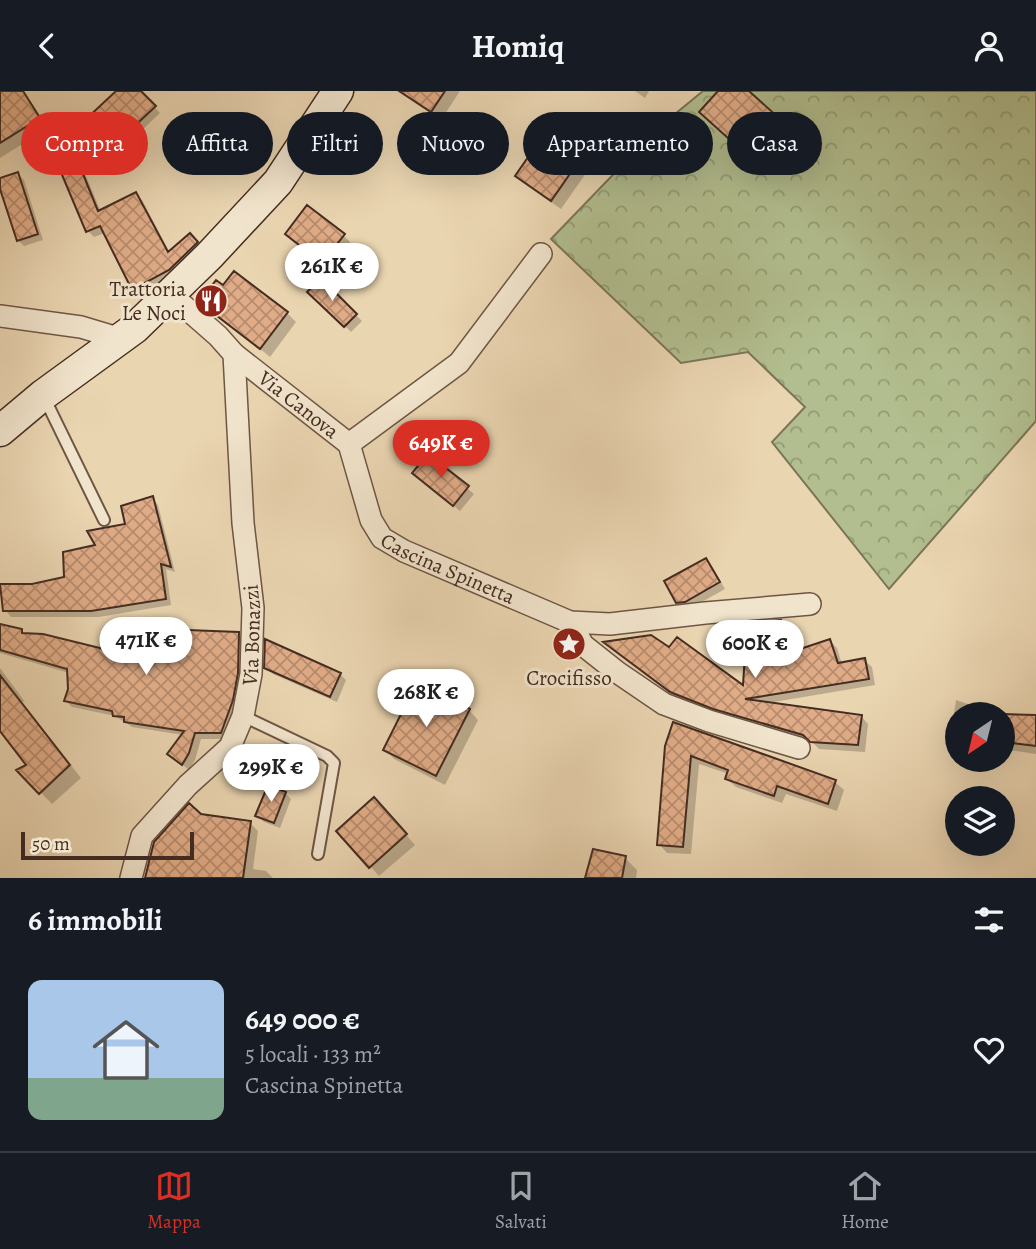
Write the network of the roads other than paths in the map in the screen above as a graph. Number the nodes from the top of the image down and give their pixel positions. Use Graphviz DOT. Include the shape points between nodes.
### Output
graph roads {
  1 [pos="338,91"];
  2 [pos="541,254"];
  3 [pos="170,294"];
  4 [pos="0,316"];
  5 [pos="115,340"];
  6 [pos="234,354"];
  7 [pos="43,395"];
  8 [pos="0,431"];
  9 [pos="349,444"];
  10 [pos="104,520"];
  11 [pos="810,604"];
  12 [pos="569,622"];
  13 [pos="243,716"];
  14 [pos="799,748"];
  15 [pos="318,854"];
  16 [pos="131,878"];
  1 -- 3 [label="main road" via="278,182"];
  2 -- 9 [label="street, Via Canova" via="459,363"];
  3 -- 5 [label="main road"];
  3 -- 6 [label="street, Via Canova"];
  4 -- 5 [label="street" via="81,327"];
  5 -- 7 [label="main road"];
  6 -- 9 [label="street, Via Canova"];
  6 -- 13 [label="street, Via Bonazzi" via="243,523 253,608 251,674"];
  7 -- 8 [label="main road"];
  7 -- 10 [label="lane"];
  9 -- 12 [label="street, Cascina Spinetta" via="371,520 382,538"];
  11 -- 12 [label="street, Cascina Spinetta" via="610,625"];
  12 -- 14 [label="street" via="583,645 664,704"];
  13 -- 15 [label="lane" via="334,763"];
  13 -- 16 [label="street, Via Bonazzi" via="230,747 142,836"];
}
